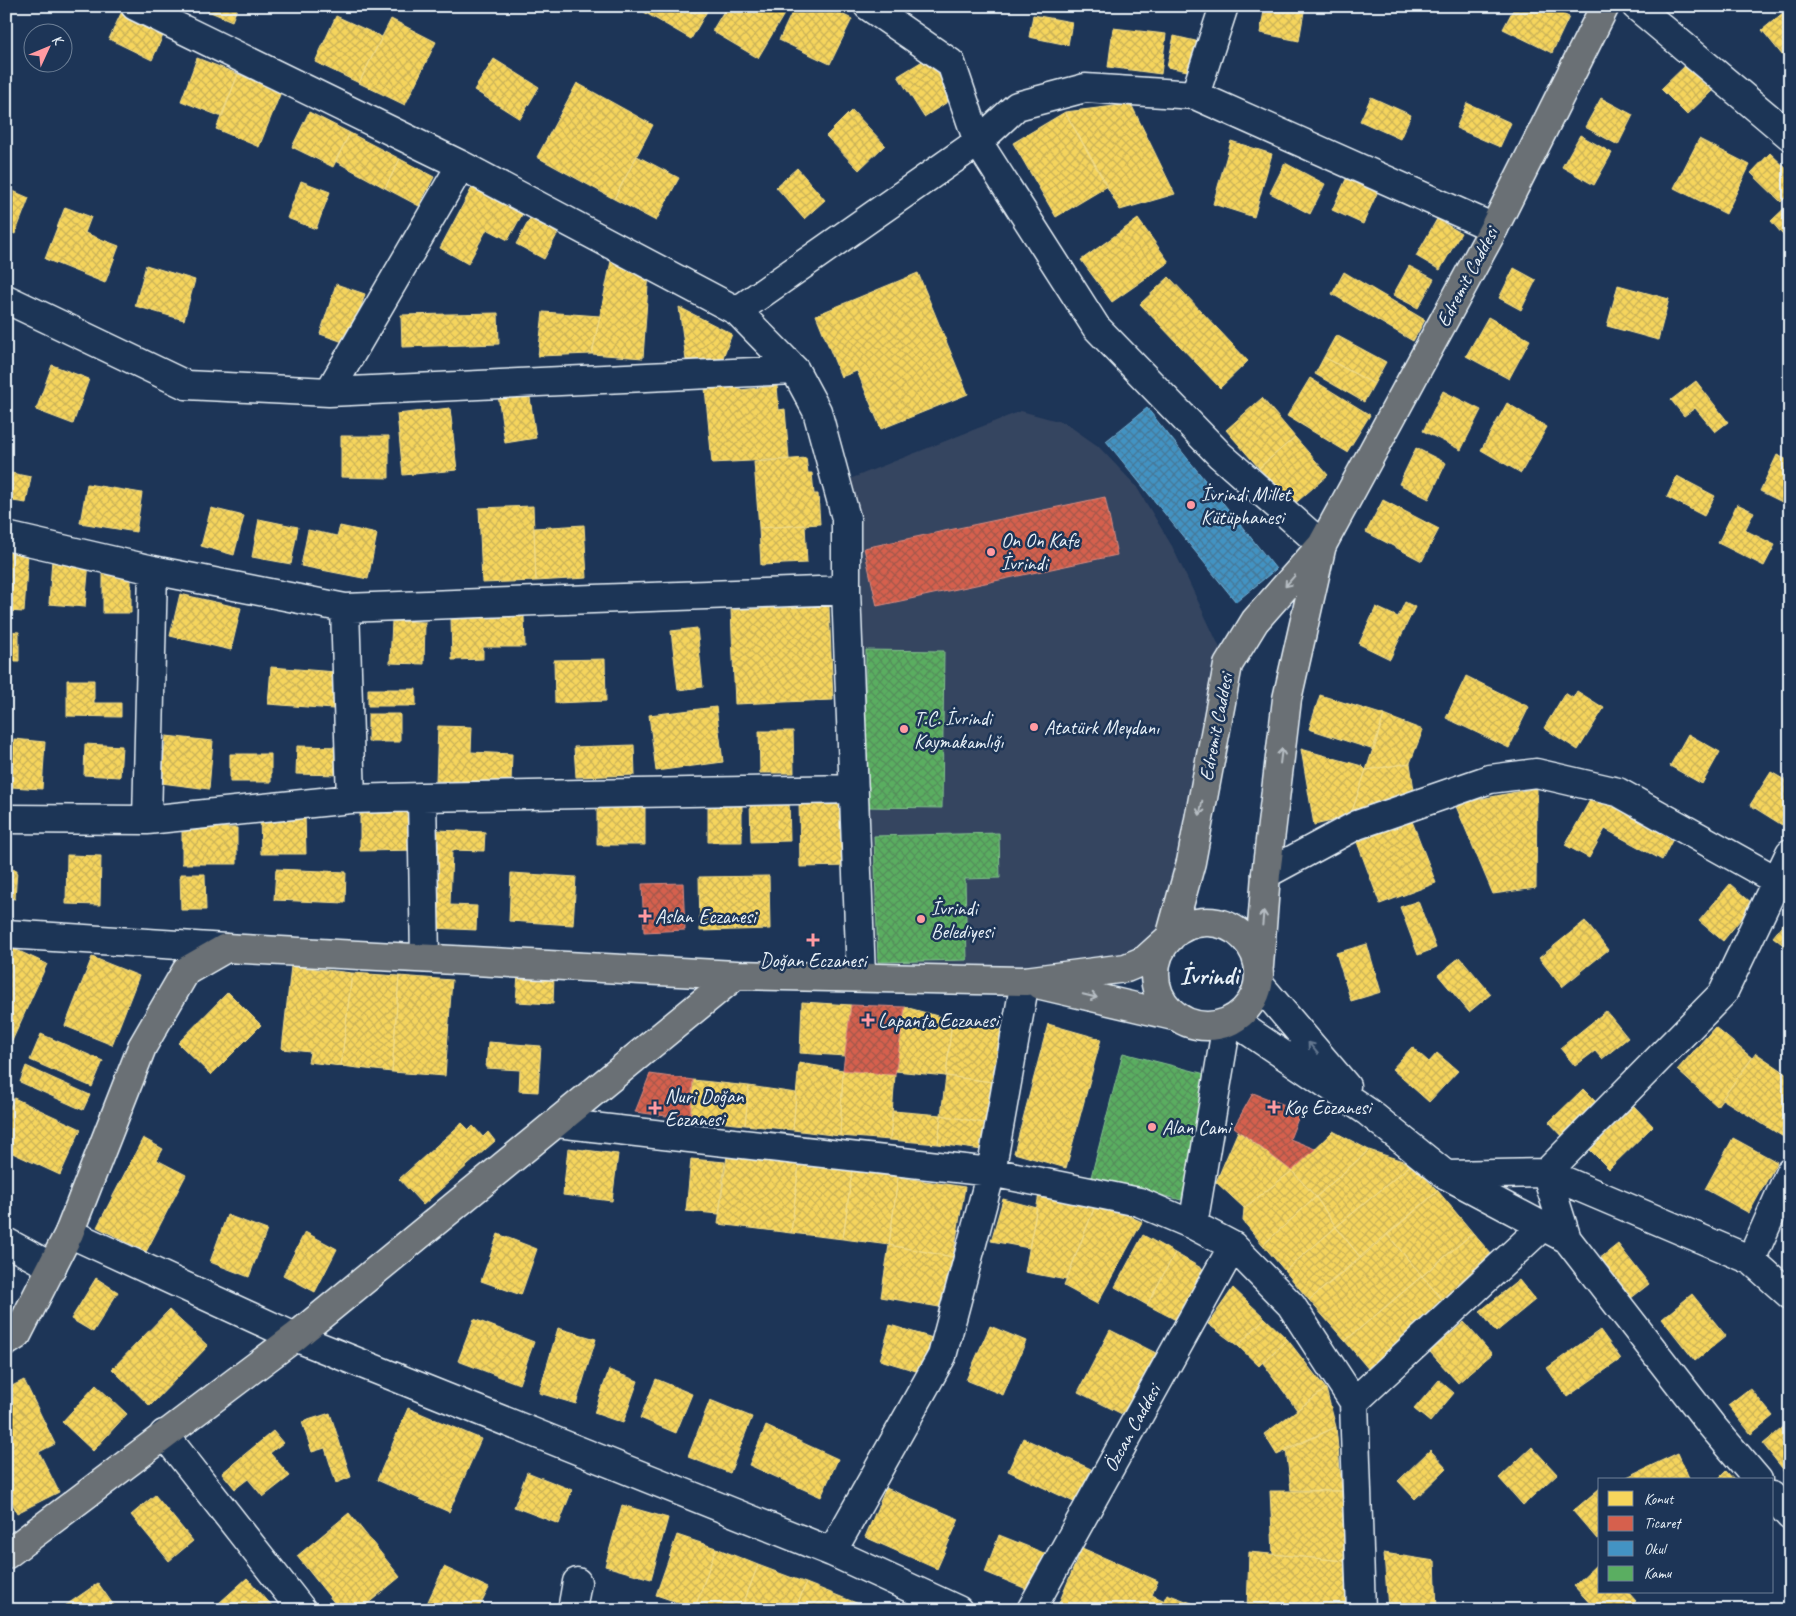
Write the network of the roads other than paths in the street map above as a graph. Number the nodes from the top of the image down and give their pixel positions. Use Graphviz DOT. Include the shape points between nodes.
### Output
graph roads {
  1 [pos="135,6"];
  2 [pos="868,6"];
  3 [pos="1224,6"];
  4 [pos="1605,6"];
  5 [pos="1636,6"];
  6 [pos="1195,95"];
  7 [pos="1790,136"];
  8 [pos="978,142"];
  9 [pos="461,165"];
  10 [pos="1494,228"];
  11 [pos="6,299"];
  12 [pos="737,312"];
  13 [pos="795,370"];
  14 [pos="329,392"];
  15 [pos="6,536"];
  16 [pos="1322,545"];
  17 [pos="153,570"];
  18 [pos="846,590"];
  19 [pos="345,608"];
  20 [pos="854,789"];
  21 [pos="422,797"];
  22 [pos="351,799"];
  23 [pos="6,819"];
  24 [pos="147,820"];
  25 [pos="1790,853"];
  26 [pos="1266,874"];
  27 [pos="1783,884"];
  28 [pos="6,934"];
  29 [pos="1168,940"];
  30 [pos="226,948"];
  31 [pos="425,958"];
  32 [pos="736,975"];
  33 [pos="1259,975"];
  34 [pos="861,976"];
  35 [pos="1025,981"];
  36 [pos="1178,1017"];
  37 [pos="1230,1022"];
  38 [pos="1368,1112"];
  39 [pos="557,1124"];
  40 [pos="991,1172"];
  41 [pos="1546,1172"];
  42 [pos="1790,1172"];
  43 [pos="1446,1175"];
  44 [pos="1193,1225"];
  45 [pos="1543,1226"];
  46 [pos="69,1233"];
  47 [pos="1567,1239"];
  48 [pos="6,1242"];
  49 [pos="1233,1246"];
  50 [pos="1752,1260"];
  51 [pos="52,1267"];
  52 [pos="1790,1295"];
  53 [pos="294,1336"];
  54 [pos="6,1342"];
  55 [pos="1354,1402"];
  56 [pos="164,1434"];
  57 [pos="1756,1478"];
  58 [pos="1774,1498"];
  59 [pos="1790,1516"];
  60 [pos="832,1552"];
  61 [pos="6,1555"];
  62 [pos="577,1582"];
  63 [pos="302,1610"];
  64 [pos="572,1610"];
  65 [pos="958,1610"];
  66 [pos="1031,1610"];
  67 [pos="1362,1610"];
  1 -- 9 [label="street"];
  2 -- 8 [label="street" via="950,64"];
  3 -- 6 [label="street"];
  4 -- 10 [label="main road, Edremit Caddesi"];
  5 -- 7 [label="street"];
  6 -- 8 [label="street" via="1086,88 1017,106"];
  6 -- 10 [label="street"];
  8 -- 12 [label="street"];
  8 -- 16 [label="street" via="1096,327 1220,455"];
  9 -- 12 [label="street"];
  9 -- 14 [label="street"];
  10 -- 16 [label="main road, Edremit Caddesi"];
  11 -- 14 [label="street" via="186,385"];
  12 -- 13 [label="street"];
  13 -- 14 [label="street"];
  13 -- 18 [label="street" via="817,411 846,518"];
  15 -- 17 [label="street"];
  26 -- 16 [label="main road, Edremit Caddesi, one-way" via="1287,699"];
  16 -- 29 [label="main road, Edremit Caddesi, one-way" via="1254,621 1228,665 1191,862"];
  17 -- 19 [label="street"];
  17 -- 24 [label="street"];
  18 -- 19 [label="street"];
  18 -- 20 [label="street"];
  19 -- 22 [label="street"];
  20 -- 21 [label="street"];
  20 -- 34 [label="street"];
  21 -- 22 [label="street"];
  21 -- 31 [label="street"];
  22 -- 24 [label="street"];
  23 -- 24 [label="street"];
  25 -- 27 [label="street"];
  26 -- 27 [label="street" via="1357,826 1490,779 1536,773 1618,792"];
  33 -- 26 [label="main road, Edremit Caddesi, one-way"];
  27 -- 41 [label="street" via="1723,993"];
  28 -- 30 [label="street"];
  29 -- 33 [label="main road" via="1179,930 1195,923 1229,926 1254,950"];
  29 -- 35 [label="main road" via="1145,960 1126,968"];
  29 -- 36 [label="main road, Edremit Caddesi" via="1158,956 1154,973 1157,990 1165,1006"];
  30 -- 31 [label="main road"];
  30 -- 46 [label="main road" via="186,972 142,1047"];
  31 -- 32 [label="main road"];
  32 -- 34 [label="main road"];
  32 -- 39 [label="main road"];
  33 -- 37 [label="main road, Edremit Caddesi" via="1254,998"];
  38 -- 33 [label="street, one-way"];
  34 -- 35 [label="main road"];
  35 -- 36 [label="main road, Edremit Caddesi, one-way"];
  35 -- 40 [label="street"];
  36 -- 37 [label="main road, Edremit Caddesi" via="1194,1024 1211,1026"];
  37 -- 38 [label="street"];
  37 -- 44 [label="street"];
  38 -- 43 [label="street"];
  39 -- 40 [label="street"];
  39 -- 53 [label="main road"];
  40 -- 44 [label="street" via="1139,1202"];
  40 -- 60 [label="street" via="942,1356"];
  41 -- 43 [label="street"];
  41 -- 47 [label="street"];
  41 -- 50 [label="street"];
  42 -- 50 [label="street"];
  43 -- 45 [label="street"];
  44 -- 49 [label="street"];
  45 -- 47 [label="street"];
  45 -- 55 [label="street"];
  46 -- 51 [label="main road"];
  46 -- 53 [label="street"];
  47 -- 57 [label="street"];
  48 -- 51 [label="street"];
  49 -- 55 [label="street" via="1291,1304"];
  49 -- 66 [label="street, Özcan Caddesi"];
  50 -- 52 [label="street"];
  51 -- 54 [label="main road" via="17,1335"];
  53 -- 56 [label="main road"];
  53 -- 60 [label="street"];
  55 -- 67 [label="street"];
  56 -- 61 [label="main road"];
  56 -- 63 [label="street"];
  58 -- 59 [label="street"];
  60 -- 65 [label="street"];
  62 -- 64 [label="street"];
}
